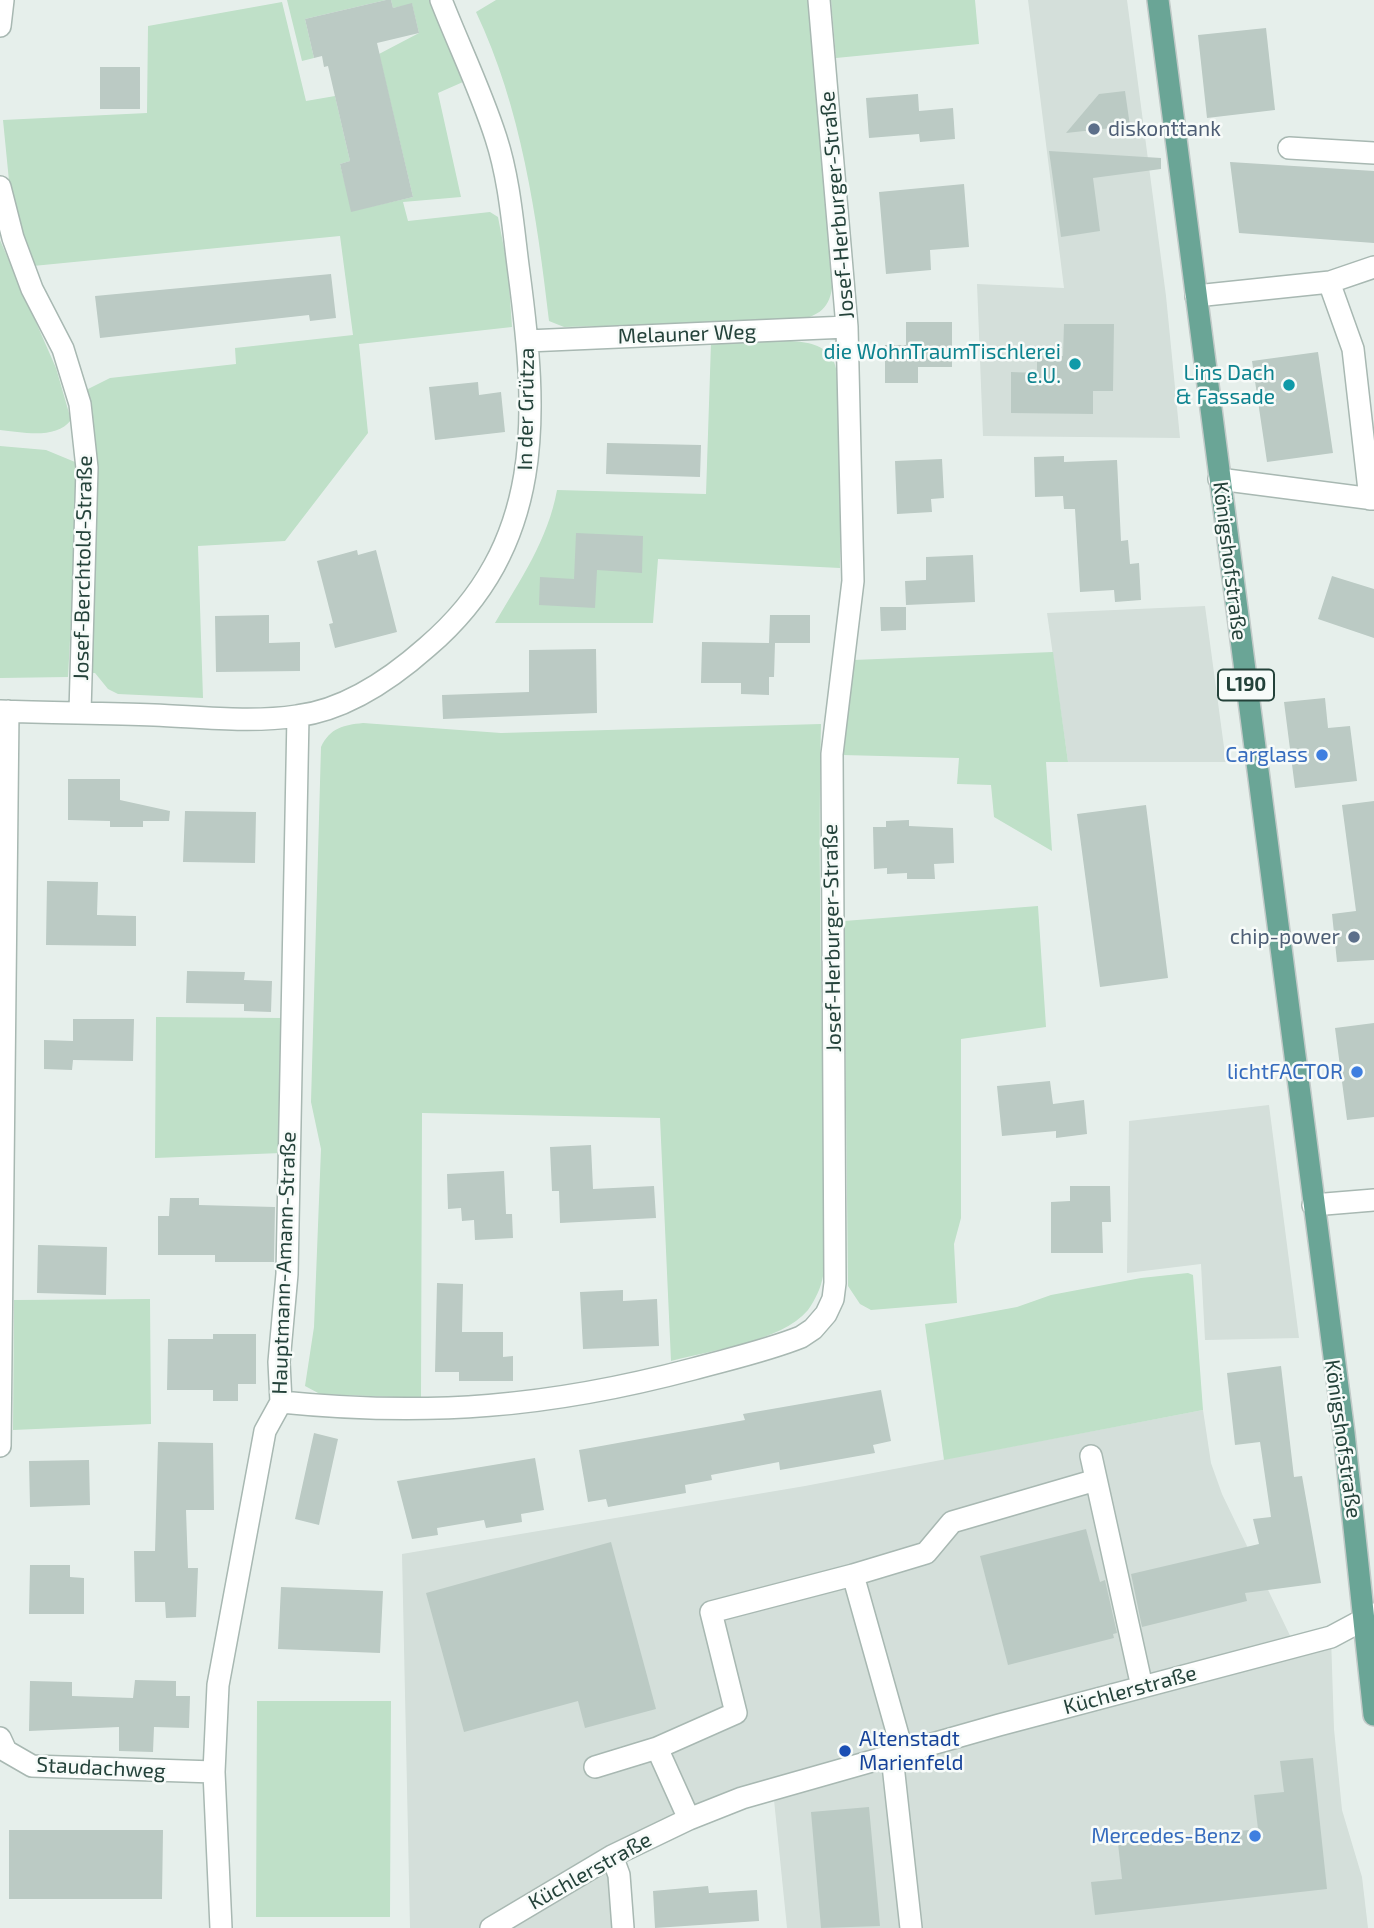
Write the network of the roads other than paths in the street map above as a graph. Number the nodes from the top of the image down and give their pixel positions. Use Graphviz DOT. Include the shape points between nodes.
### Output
graph roads {
  1 [pos="3,0"];
  2 [pos="441,0"];
  3 [pos="819,0"];
  4 [pos="1158,0"];
  5 [pos="0,26"];
  6 [pos="1289,148"];
  7 [pos="1374,153"];
  8 [pos="0,187"];
  9 [pos="1374,267"];
  10 [pos="1329,282"];
  11 [pos="1196,296"];
  12 [pos="847,327"];
  13 [pos="527,341"];
  14 [pos="1219,479"];
  15 [pos="1372,499"];
  16 [pos="4,711"];
  17 [pos="80,712"];
  18 [pos="298,716"];
  19 [pos="1374,1200"];
  20 [pos="1313,1205"];
  21 [pos="281,1402"];
  22 [pos="0,1446"];
  23 [pos="1091,1456"];
  24 [pos="1096,1480"];
  25 [pos="853,1575"];
  26 [pos="1369,1616"];
  27 [pos="1142,1687"];
  28 [pos="1374,1715"];
  29 [pos="0,1738"];
  30 [pos="657,1748"];
  31 [pos="897,1754"];
  32 [pos="595,1767"];
  33 [pos="214,1772"];
  34 [pos="689,1819"];
  35 [pos="612,1856"];
  36 [pos="221,1928"];
  37 [pos="491,1928"];
  38 [pos="622,1928"];
  39 [pos="911,1928"];
  1 -- 5 [label="street"];
  2 -- 13 [label="street, In der Grütza" via="496,139"];
  3 -- 12 [label="street, Josef-Herburger-Straße"];
  4 -- 11 [label="main road, Königshofstraße / L190"];
  6 -- 7 [label="street"];
  8 -- 17 [label="street, Josef-Berchtold-Straße" via="13,238 32,289 64,349 80,404 88,468"];
  9 -- 10 [label="street"];
  10 -- 11 [label="street"];
  10 -- 15 [label="street" via="1353,349"];
  11 -- 14 [label="main road, Königshofstraße / L190"];
  12 -- 13 [label="street, Melauner Weg"];
  12 -- 21 [label="street, Josef-Herburger-Straße" via="853,580 832,754 836,1232 835,1283 826,1314 813,1329 787,1342 608,1391 428,1411"];
  13 -- 18 [label="street, In der Grütza" via="530,431 522,503 491,573 446,631 400,671 355,696"];
  14 -- 15 [label="street"];
  14 -- 20 [label="main road, Königshofstraße / L190"];
  16 -- 17 [label="street, In der Grütza"];
  16 -- 22 [label="street"];
  17 -- 18 [label="street, In der Grütza"];
  18 -- 21 [label="street, Hauptmann-Amann-Straße"];
  19 -- 20 [label="street"];
  20 -- 26 [label="main road, Königshofstraße / L190"];
  21 -- 33 [label="street, Hauptmann-Amann-Straße" via="265,1431 219,1668"];
  23 -- 24 [label="street"];
  24 -- 25 [label="street" via="952,1522 926,1553"];
  24 -- 27 [label="street"];
  25 -- 30 [label="street" via="711,1612 736,1713"];
  25 -- 31 [label="street"];
  26 -- 27 [label="street, Küchlerstraße" via="1331,1637"];
  26 -- 28 [label="main road, Königshofstraße / L190"];
  27 -- 31 [label="street, Küchlerstraße"];
  29 -- 33 [label="street, Staudachweg" via="16,1760 32,1766"];
  30 -- 32 [label="street"];
  30 -- 34 [label="street"];
  31 -- 34 [label="street, Küchlerstraße" via="742,1798"];
  31 -- 39 [label="street"];
  33 -- 36 [label="street, Hauptmann-Amann-Straße"];
  34 -- 35 [label="street, Küchlerstraße"];
  35 -- 37 [label="street, Küchlerstraße"];
  35 -- 38 [label="street" via="619,1875"];
}
